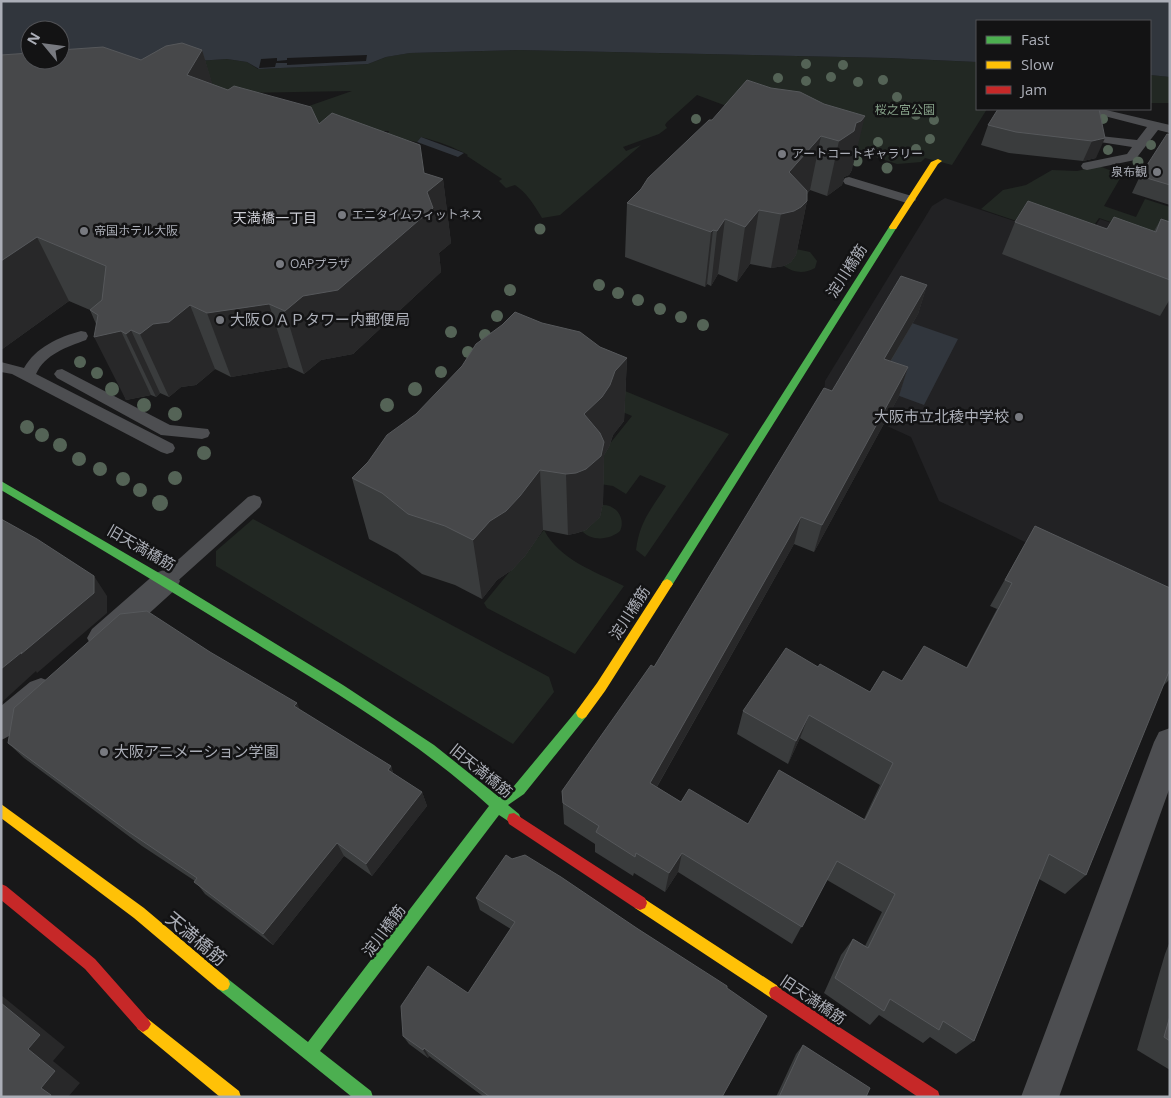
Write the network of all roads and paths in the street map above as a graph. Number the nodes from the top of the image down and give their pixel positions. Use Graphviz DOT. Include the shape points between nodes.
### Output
graph roads {
  1 [pos="1093,110"];
  2 [pos="1154,126"];
  3 [pos="1170,129"];
  4 [pos="1104,139"];
  5 [pos="1141,144"];
  6 [pos="938,161"];
  7 [pos="1087,166"];
  8 [pos="849,181"];
  9 [pos="910,200"];
  10 [pos="81,336"];
  11 [pos="1,367"];
  12 [pos="62,374"];
  13 [pos="28,376"];
  14 [pos="202,433"];
  15 [pos="167,448"];
  16 [pos="1,484"];
  17 [pos="254,502"];
  18 [pos="166,580"];
  19 [pos="84,653"];
  20 [pos="61,673"];
  21 [pos="1,726"];
  22 [pos="1170,742"];
  23 [pos="499,804"];
  24 [pos="1,810"];
  25 [pos="1,891"];
  26 [pos="309,1053"];
  27 [pos="912,1091"];
  28 [pos="234,1097"];
  29 [pos="365,1097"];
  30 [pos="1040,1097"];
  1 -- 2 [label="lane"];
  2 -- 3 [label="lane"];
  2 -- 5 [label="lane"];
  4 -- 5 [label="lane"];
  5 -- 7 [label="lane" via="1131,157"];
  6 -- 9 [label="street, 淀川橋筋"];
  8 -- 9 [label="lane"];
  9 -- 23 [label="street, 淀川橋筋" via="601,687 519,790"];
  10 -- 13 [label="lane" via="44,353"];
  11 -- 13 [label="lane"];
  12 -- 14 [label="lane" via="167,431"];
  13 -- 15 [label="lane"];
  16 -- 18 [label="street, 旧天満橋筋"];
  17 -- 18 [label="lane"];
  18 -- 19 [label="street"];
  18 -- 23 [label="street, 旧天満橋筋" via="384,716"];
  20 -- 21 [label="street"];
  22 -- 30 [label="street"];
  23 -- 26 [label="street, 淀川橋筋"];
  23 -- 27 [label="street, 旧天満橋筋" via="520,824"];
  24 -- 26 [label="street, 天満橋筋" via="138,913"];
  25 -- 28 [label="street" via="90,964 140,1021"];
  26 -- 29 [label="street, 天満橋筋"];
}
